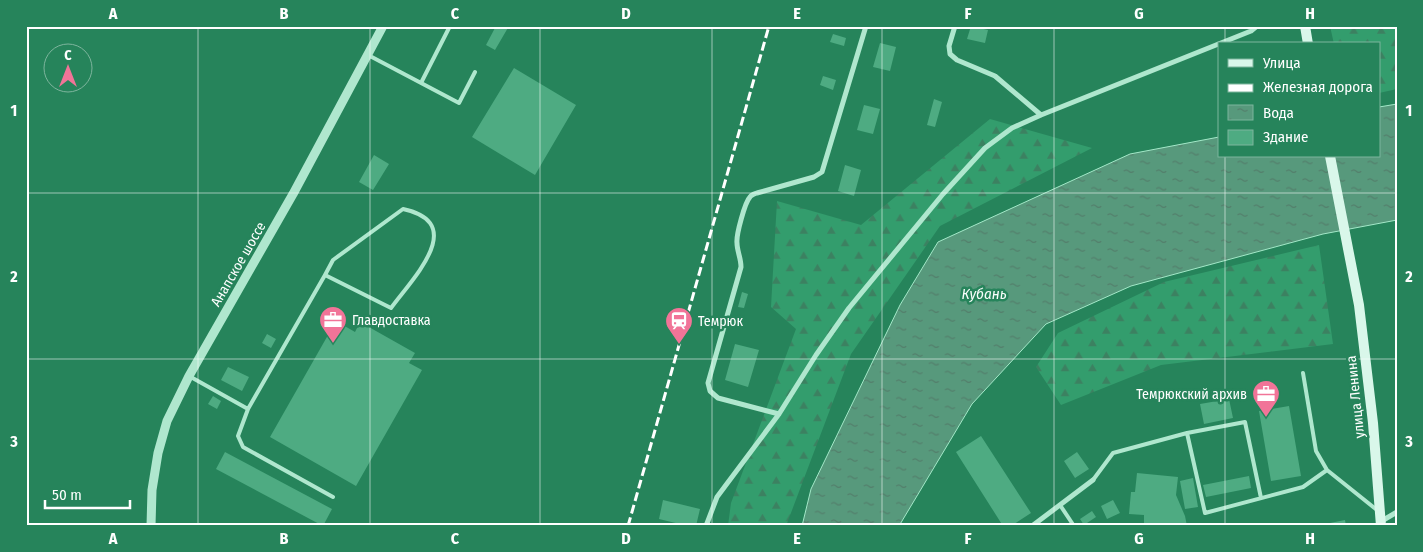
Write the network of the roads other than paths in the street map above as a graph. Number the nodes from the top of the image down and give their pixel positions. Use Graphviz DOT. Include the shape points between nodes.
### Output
graph roads {
  1 [pos="383,26"];
  2 [pos="450,26"];
  3 [pos="866,26"];
  4 [pos="955,26"];
  5 [pos="1256,26"];
  6 [pos="1305,26"];
  7 [pos="1224,42"];
  8 [pos="1308,42"];
  9 [pos="1218,45"];
  10 [pos="368,55"];
  11 [pos="475,72"];
  12 [pos="421,83"];
  13 [pos="1041,115"];
  14 [pos="1330,158"];
  15 [pos="325,275"];
  16 [pos="1302,373"];
  17 [pos="189,376"];
  18 [pos="248,409"];
  19 [pos="779,414"];
  20 [pos="1187,433"];
  21 [pos="1327,470"];
  22 [pos="1093,480"];
  23 [pos="333,497"];
  24 [pos="1261,498"];
  25 [pos="1060,505"];
  26 [pos="1379,511"];
  27 [pos="1397,512"];
  28 [pos="1380,524"];
  29 [pos="151,526"];
  30 [pos="706,526"];
  31 [pos="1032,526"];
  32 [pos="1074,526"];
  1 -- 10 [label="street, Анапское шоссе"];
  2 -- 12 [label="lane"];
  3 -- 19 [label="street" via="822,172 751,196 737,236 741,267 708,383 710,392 718,398"];
  4 -- 13 [label="street" via="950,54 995,76"];
  5 -- 7 [label="street" via="1252,31"];
  6 -- 8 [label="main road"];
  9 -- 13 [label="street"];
  10 -- 12 [label="lane"];
  10 -- 17 [label="street, Анапское шоссе"];
  11 -- 12 [label="lane" via="459,103"];
  13 -- 19 [label="street" via="1012,128 985,148 943,194 849,308"];
  14 -- 26 [label="main road, улица Ленина" via="1359,304"];
  15 -- 15 [label="lane" via="333,260 403,209 417,212 430,220 435,232 430,254 391,308"];
  15 -- 18 [label="lane"];
  16 -- 21 [label="lane" via="1316,451"];
  17 -- 18 [label="lane"];
  17 -- 29 [label="street, Анапское шоссе" via="167,421 158,454"];
  18 -- 23 [label="lane" via="238,436 243,447"];
  19 -- 30 [label="street" via="717,497"];
  20 -- 22 [label="lane" via="1113,453"];
  20 -- 24 [label="lane" via="1245,422"];
  20 -- 24 [label="lane" via="1205,513"];
  21 -- 24 [label="lane" via="1303,488"];
  21 -- 26 [label="lane"];
  22 -- 25 [label="street"];
  25 -- 31 [label="street"];
  25 -- 32 [label="lane"];
  26 -- 28 [label="main road, улица Ленина"];
  27 -- 28 [label="street"];
}
